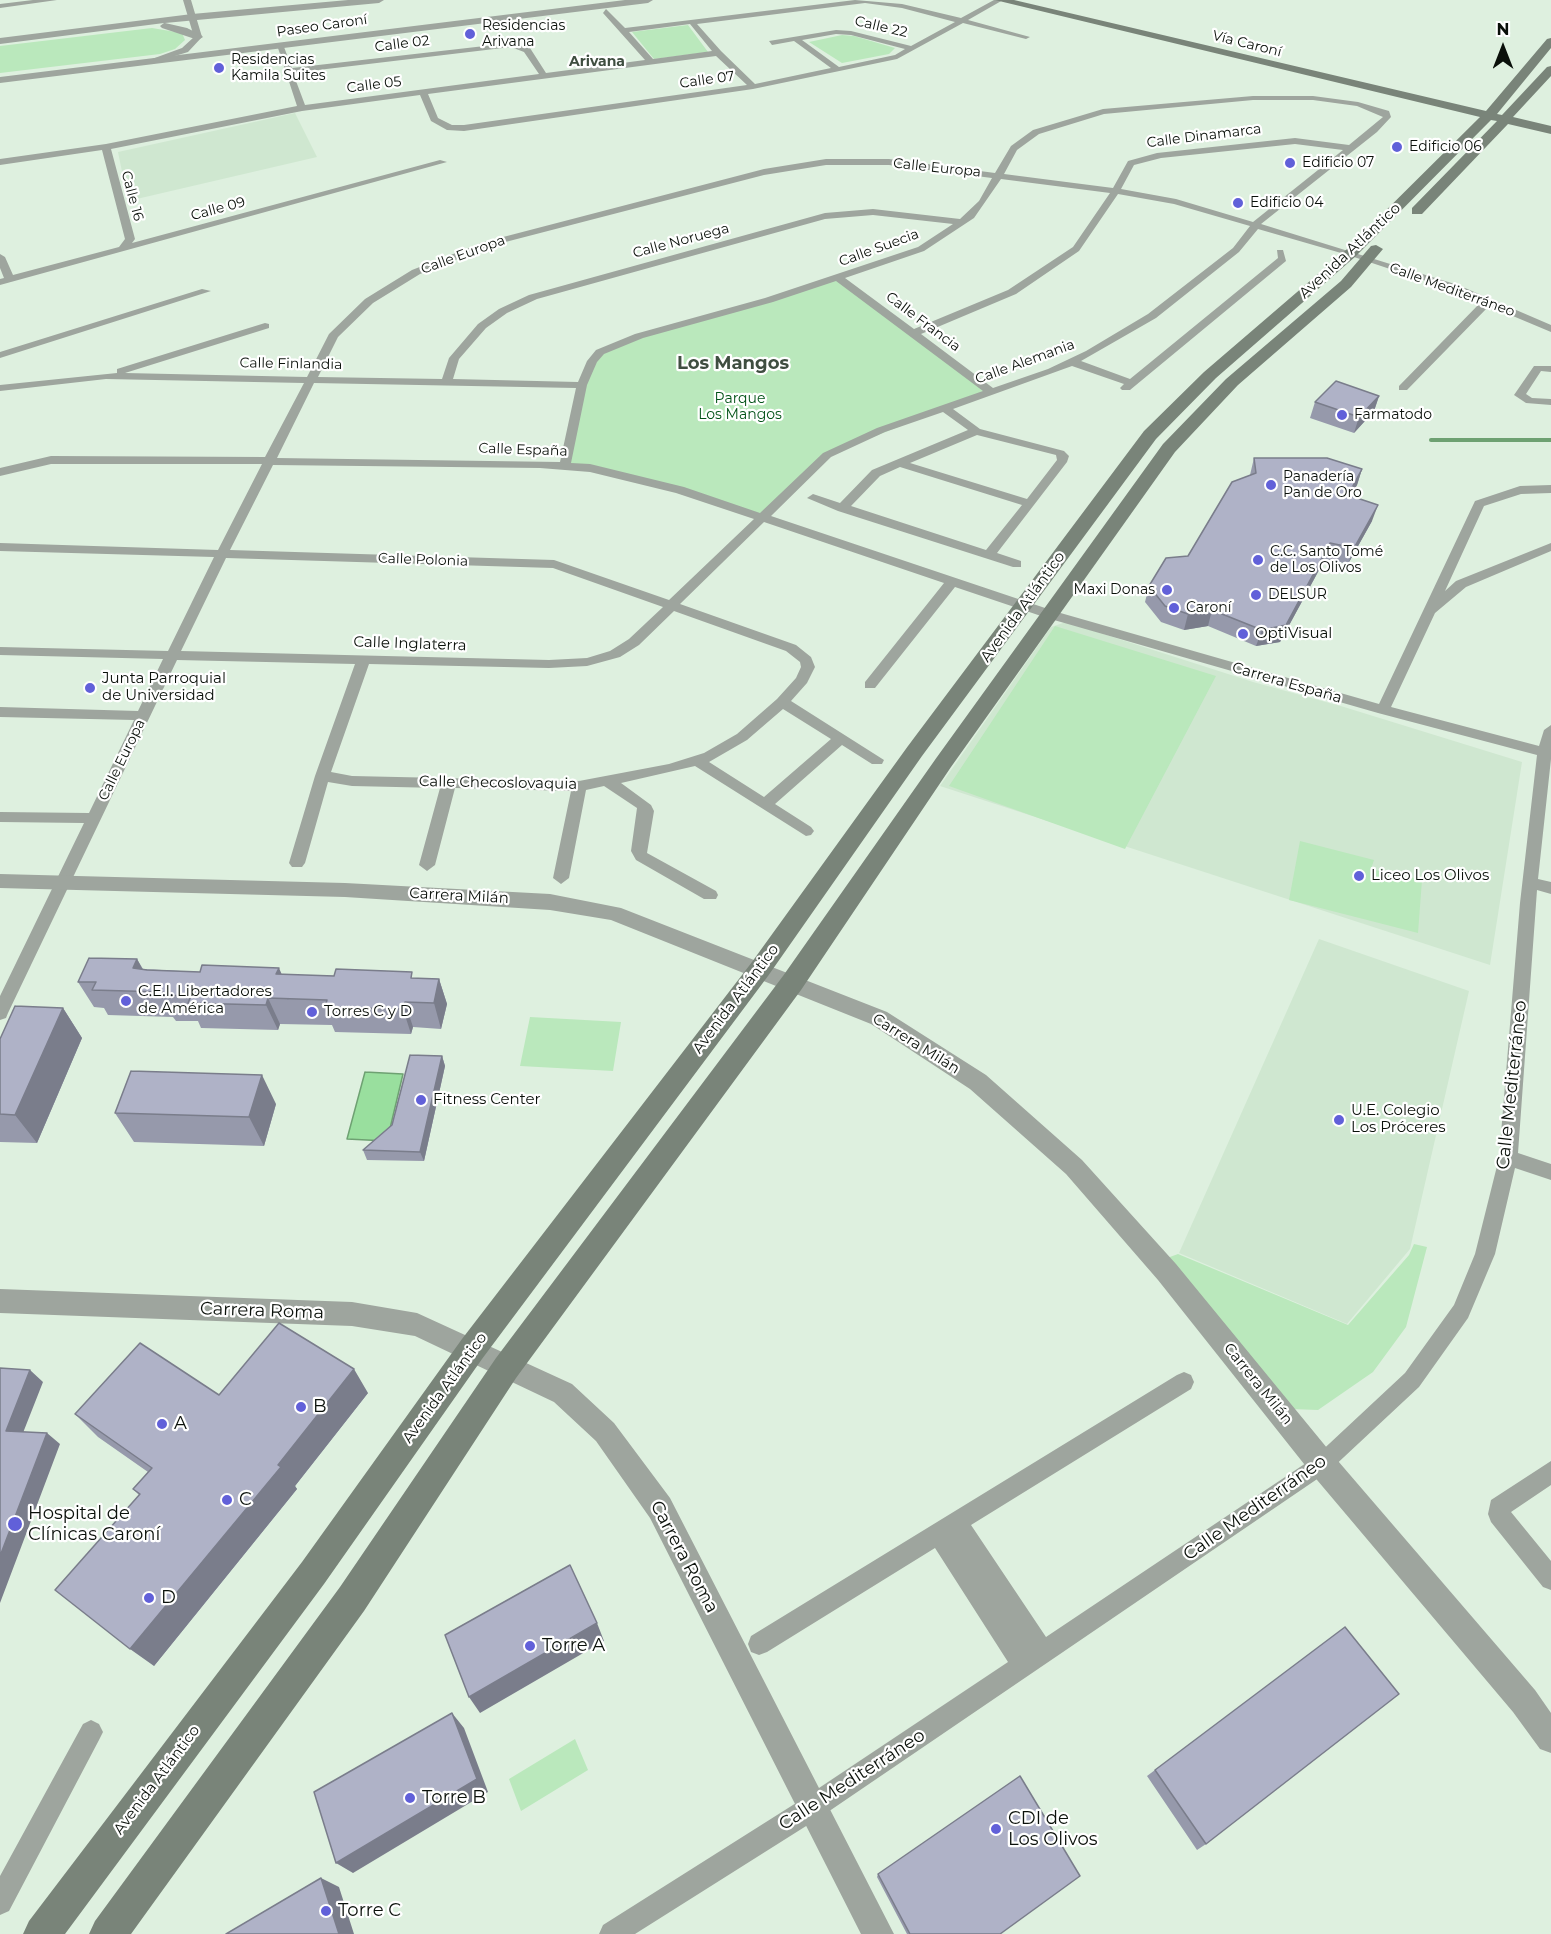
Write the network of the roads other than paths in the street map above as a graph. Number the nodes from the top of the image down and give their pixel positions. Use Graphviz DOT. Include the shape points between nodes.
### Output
graph roads {
  1 [pos="53,0"];
  2 [pos="187,0"];
  3 [pos="379,0"];
  4 [pos="648,0"];
  5 [pos="999,0"];
  6 [pos="1026,0"];
  7 [pos="390,1"];
  8 [pos="0,6"];
  9 [pos="372,11"];
  10 [pos="606,11"];
  11 [pos="192,17"];
  12 [pos="692,21"];
  13 [pos="966,21"];
  14 [pos="379,23"];
  15 [pos="116,27"];
  16 [pos="421,28"];
  17 [pos="625,30"];
  18 [pos="198,37"];
  19 [pos="1026,37"];
  20 [pos="796,39"];
  21 [pos="1551,41"];
  22 [pos="0,43"];
  23 [pos="772,43"];
  24 [pos="280,47"];
  25 [pos="913,49"];
  26 [pos="718,53"];
  27 [pos="651,62"];
  28 [pos="148,63"];
  29 [pos="837,69"];
  30 [pos="1551,69"];
  31 [pos="289,71"];
  32 [pos="544,76"];
  33 [pos="0,79"];
  34 [pos="753,87"];
  35 [pos="423,92"];
  36 [pos="1522,103"];
  37 [pos="1441,106"];
  38 [pos="302,108"];
  39 [pos="1494,110"];
  40 [pos="1386,112"];
  41 [pos="1507,117"];
  42 [pos="1551,122"];
  43 [pos="1551,132"];
  44 [pos="1471,134"];
  45 [pos="1488,138"];
  46 [pos="106,147"];
  47 [pos="1351,148"];
  48 [pos="0,162"];
  49 [pos="443,162"];
  50 [pos="996,174"];
  51 [pos="1114,190"];
  52 [pos="1408,219"];
  53 [pos="962,222"];
  54 [pos="1255,226"];
  55 [pos="1383,243"];
  56 [pos="123,248"];
  57 [pos="1280,252"];
  58 [pos="1359,256"];
  59 [pos="0,257"];
  60 [pos="839,278"];
  61 [pos="5,281"];
  62 [pos="206,291"];
  63 [pos="1488,301"];
  64 [pos="266,326"];
  65 [pos="1551,329"];
  66 [pos="914,333"];
  67 [pos="0,355"];
  68 [pos="1072,362"];
  69 [pos="1551,369"];
  70 [pos="105,376"];
  71 [pos="310,380"];
  72 [pos="447,382"];
  73 [pos="582,385"];
  74 [pos="0,388"];
  75 [pos="1404,388"];
  76 [pos="990,391"];
  77 [pos="1551,402"];
  78 [pos="944,408"];
  79 [pos="976,431"];
  80 [pos="269,460"];
  81 [pos="898,463"];
  82 [pos="565,466"];
  83 [pos="0,472"];
  84 [pos="1551,489"];
  85 [pos="813,498"];
  86 [pos="1028,503"];
  87 [pos="842,508"];
  88 [pos="765,518"];
  89 [pos="0,547"];
  90 [pos="1551,547"];
  91 [pos="222,554"];
  92 [pos="988,555"];
  93 [pos="1017,564"];
  94 [pos="953,580"];
  95 [pos="1026,605"];
  96 [pos="673,606"];
  97 [pos="1052,615"];
  98 [pos="1426,615"];
  99 [pos="0,651"];
  100 [pos="173,654"];
  101 [pos="364,659"];
  102 [pos="802,680"];
  103 [pos="870,685"];
  104 [pos="782,702"];
  105 [pos="1383,710"];
  106 [pos="0,712"];
  107 [pos="143,716"];
  108 [pos="1551,730"];
  109 [pos="842,738"];
  110 [pos="1548,753"];
  111 [pos="877,760"];
  112 [pos="697,761"];
  113 [pos="322,776"];
  114 [pos="449,782"];
  115 [pos="606,782"];
  116 [pos="579,786"];
  117 [pos="765,804"];
  118 [pos="0,816"];
  119 [pos="93,818"];
  120 [pos="806,831"];
  121 [pos="297,863"];
  122 [pos="427,866"];
  123 [pos="561,878"];
  124 [pos="0,881"];
  125 [pos="63,882"];
  126 [pos="1530,882"];
  127 [pos="1551,888"];
  128 [pos="710,895"];
  129 [pos="760,969"];
  130 [pos="792,983"];
  131 [pos="0,1013"];
  132 [pos="1508,1158"];
  133 [pos="1551,1172"];
  134 [pos="0,1301"];
  135 [pos="472,1349"];
  136 [pos="506,1368"];
  137 [pos="1184,1382"];
  138 [pos="1323,1464"];
  139 [pos="1551,1472"];
  140 [pos="948,1528"];
  141 [pos="1551,1579"];
  142 [pos="759,1644"];
  143 [pos="1034,1659"];
  144 [pos="91,1732"];
  145 [pos="1551,1738"];
  146 [pos="813,1807"];
  147 [pos="0,1902"];
  148 [pos="42,1934"];
  149 [pos="108,1934"];
  150 [pos="612,1934"];
  151 [pos="878,1934"];
  1 -- 8 [label="street"];
  2 -- 11 [label="street"];
  3 -- 11 [label="street, Paseo Caroní"];
  4 -- 16 [label="street, Paseo Caroní"];
  5 -- 13 [label="street, Calle 07"];
  5 -- 37 [label="main road, Vía Caroní"];
  6 -- 39 [label="main road, Vía Caroní" via="1468,105 1495,104"];
  7 -- 9 [label="street"];
  10 -- 17 [label="street"];
  11 -- 15 [label="street, Paseo Caroní"];
  11 -- 18 [label="street"];
  12 -- 13 [label="street" via="849,1 884,2"];
  12 -- 17 [label="street"];
  12 -- 26 [label="street"];
  13 -- 19 [label="street"];
  13 -- 25 [label="street, Calle 07"];
  14 -- 16 [label="street"];
  15 -- 18 [label="street" via="176,28"];
  15 -- 22 [label="street, Paseo Caroní"];
  16 -- 24 [label="street, Paseo Caroní"];
  17 -- 27 [label="street"];
  18 -- 28 [label="street" via="177,55"];
  20 -- 23 [label="street, Calle 22"];
  20 -- 25 [label="street, Calle 22" via="851,33"];
  20 -- 29 [label="street"];
  21 -- 39 [label="main road, Avenida Atlántico"];
  24 -- 28 [label="street, Paseo Caroní"];
  24 -- 31 [label="street"];
  25 -- 29 [label="street, Calle 07" via="897,57"];
  26 -- 27 [label="street, Calle 05"];
  26 -- 34 [label="street"];
  27 -- 32 [label="street, Calle 05"];
  28 -- 33 [label="street, Paseo Caroní"];
  29 -- 34 [label="street, Calle 07"];
  30 -- 36 [label="main road, Avenida Atlántico"];
  31 -- 32 [label="street, Calle 02" via="518,45 527,50"];
  31 -- 38 [label="street"];
  32 -- 35 [label="street, Calle 05"];
  34 -- 35 [label="street, Calle 07" via="464,128 450,128 434,118"];
  35 -- 38 [label="street, Calle 05"];
  36 -- 41 [label="main road, Avenida Atlántico"];
  36 -- 42 [label="main road"];
  37 -- 39 [label="main road, Vía Caroní"];
  37 -- 44 [label="main road" via="1466,119 1473,128"];
  38 -- 46 [label="street, Calle 05"];
  39 -- 41 [label="main road, Vía Caroní"];
  39 -- 44 [label="main road, Avenida Atlántico"];
  40 -- 47 [label="street, Calle Alemania" via="1387,117"];
  40 -- 50 [label="street, Calle Suecia" via="1358,104 1276,97 1103,112 1036,132 1014,148"];
  41 -- 42 [label="main road"];
  41 -- 43 [label="main road"];
  41 -- 45 [label="main road, Avenida Atlántico"];
  43 -- 45 [label="main road"];
  44 -- 58 [label="main road, Avenida Atlántico"];
  45 -- 52 [label="main road, Avenida Atlántico"];
  46 -- 48 [label="street, Calle 05"];
  46 -- 56 [label="street, Calle 16" via="130,240"];
  47 -- 51 [label="street, Calle Dinamarca" via="1295,141 1160,155 1131,163"];
  47 -- 54 [label="street, Calle Alemania"];
  49 -- 56 [label="street, Calle 09"];
  50 -- 51 [label="street, Calle Europa"];
  50 -- 53 [label="street, Calle Suecia" via="983,202"];
  50 -- 71 [label="street, Calle Europa" via="889,162 798,166 487,244 416,272 369,301 333,336"];
  51 -- 54 [label="street, Calle Europa" via="1176,202"];
  51 -- 66 [label="street, Calle Dinamarca" via="1105,210 1076,249 1052,267 1012,292"];
  53 -- 60 [label="street, Calle Suecia" via="921,249"];
  53 -- 72 [label="street, Calle Noruega" via="873,212 825,216 533,297 482,326 454,358"];
  54 -- 58 [label="street, Calle Europa"];
  54 -- 68 [label="street, Calle Alemania" via="1236,250 1152,316"];
  55 -- 58 [label="main road, Avenida Atlántico"];
  56 -- 61 [label="street, Calle 09"];
  57 -- 68 [label="street" via="1283,259 1128,386"];
  58 -- 63 [label="street, Calle Mediterráneo"];
  58 -- 95 [label="main road, Avenida Atlántico" via="1210,375 1150,435"];
  58 -- 97 [label="main road, Avenida Atlántico" via="1346,284 1232,382 1174,443"];
  59 -- 61 [label="street"];
  60 -- 66 [label="street, Calle Francia"];
  60 -- 73 [label="street, Calle Suecia" via="615,344 592,361"];
  62 -- 67 [label="street"];
  63 -- 65 [label="street, Calle Mediterráneo"];
  63 -- 75 [label="street"];
  64 -- 70 [label="street"];
  66 -- 76 [label="street, Calle Francia"];
  68 -- 76 [label="street, Calle Alemania"];
  69 -- 77 [label="street" via="1538,368 1520,395 1530,401"];
  70 -- 71 [label="street, Calle Finlandia"];
  70 -- 74 [label="street, Calle Finlandia"];
  71 -- 72 [label="street, Calle Finlandia"];
  71 -- 80 [label="street, Calle Europa"];
  72 -- 73 [label="street, Calle Finlandia"];
  73 -- 82 [label="street, Calle Suecia"];
  76 -- 78 [label="street, Calle Alemania"];
  78 -- 79 [label="street"];
  78 -- 88 [label="street, Calle Alemania" via="881,429 827,455"];
  79 -- 81 [label="street"];
  79 -- 86 [label="street" via="1063,456"];
  80 -- 82 [label="street, Calle España"];
  80 -- 83 [label="street, Calle España" via="51,460"];
  80 -- 91 [label="street, Calle Europa"];
  81 -- 86 [label="street"];
  81 -- 87 [label="street" via="876,472"];
  82 -- 88 [label="street, Calle España" via="638,478"];
  84 -- 98 [label="street" via="1520,490 1479,504"];
  85 -- 87 [label="street"];
  86 -- 92 [label="street"];
  87 -- 92 [label="street"];
  88 -- 94 [label="street, Calle España"];
  88 -- 96 [label="street, Calle Inglaterra"];
  89 -- 91 [label="street, Calle Polonia"];
  90 -- 98 [label="street" via="1461,584"];
  91 -- 96 [label="street, Calle Polonia" via="554,564"];
  91 -- 100 [label="street, Calle Europa"];
  92 -- 93 [label="street"];
  94 -- 95 [label="street, Calle España"];
  94 -- 103 [label="street"];
  95 -- 97 [label="street, Carrera España"];
  95 -- 129 [label="main road, Avenida Atlántico" via="915,751"];
  96 -- 101 [label="street, Calle Inglaterra" via="634,642 615,654 587,662"];
  96 -- 102 [label="street, Calle Polonia" via="791,648 806,660 808,667"];
  97 -- 105 [label="street, Carrera España"];
  97 -- 130 [label="main road, Avenida Atlántico" via="944,762"];
  98 -- 105 [label="street"];
  99 -- 100 [label="street, Calle Inglaterra"];
  100 -- 101 [label="street, Calle Inglaterra"];
  100 -- 107 [label="street, Calle Europa"];
  101 -- 113 [label="street"];
  102 -- 104 [label="street, Calle Checoslovaquia"];
  104 -- 109 [label="street"];
  104 -- 112 [label="street, Calle Checoslovaquia" via="742,737"];
  105 -- 110 [label="street, Carrera España"];
  106 -- 107 [label="street"];
  107 -- 119 [label="street, Calle Europa"];
  108 -- 110 [label="street, Calle Mediterráneo"];
  109 -- 111 [label="street"];
  109 -- 117 [label="street"];
  110 -- 126 [label="street, Calle Mediterráneo"];
  112 -- 115 [label="street, Calle Checoslovaquia"];
  112 -- 117 [label="street"];
  113 -- 114 [label="street, Calle Checoslovaquia" via="352,781"];
  113 -- 121 [label="street"];
  114 -- 116 [label="street, Calle Checoslovaquia"];
  114 -- 122 [label="street"];
  115 -- 116 [label="street, Calle Checoslovaquia"];
  115 -- 128 [label="street" via="644,805 641,856"];
  116 -- 123 [label="street"];
  117 -- 120 [label="street"];
  118 -- 119 [label="street"];
  119 -- 125 [label="street, Calle Europa"];
  124 -- 125 [label="street, Carrera Milán"];
  125 -- 129 [label="street, Carrera Milán" via="345,890 550,902 614,913"];
  125 -- 131 [label="street, Calle Europa"];
  126 -- 127 [label="street"];
  126 -- 132 [label="street, Calle Mediterráneo"];
  129 -- 130 [label="street, Carrera Milán"];
  129 -- 135 [label="main road, Avenida Atlántico"];
  130 -- 136 [label="main road, Avenida Atlántico"];
  130 -- 138 [label="street, Carrera Milán" via="879,1018 978,1082 1074,1167 1167,1272"];
  132 -- 133 [label="street"];
  132 -- 138 [label="street, Calle Mediterráneo" via="1485,1254 1461,1311 1412,1380"];
  134 -- 135 [label="street, Carrera Roma" via="352,1314 417,1325"];
  135 -- 136 [label="street, Carrera Roma"];
  135 -- 148 [label="main road, Avenida Atlántico" via="313,1573"];
  136 -- 146 [label="street, Carrera Roma" via="571,1401 605,1432 660,1508"];
  136 -- 149 [label="main road, Avenida Atlántico" via="352,1599"];
  137 -- 140 [label="street"];
  138 -- 143 [label="street, Calle Mediterráneo"];
  138 -- 145 [label="street, Carrera Milán"];
  139 -- 141 [label="street" via="1499,1508 1499,1514"];
  140 -- 142 [label="street"];
  140 -- 143 [label="street"];
  143 -- 146 [label="street, Calle Mediterráneo"];
  144 -- 147 [label="street"];
  146 -- 150 [label="street, Calle Mediterráneo"];
  146 -- 151 [label="street, Carrera Roma"];
}
